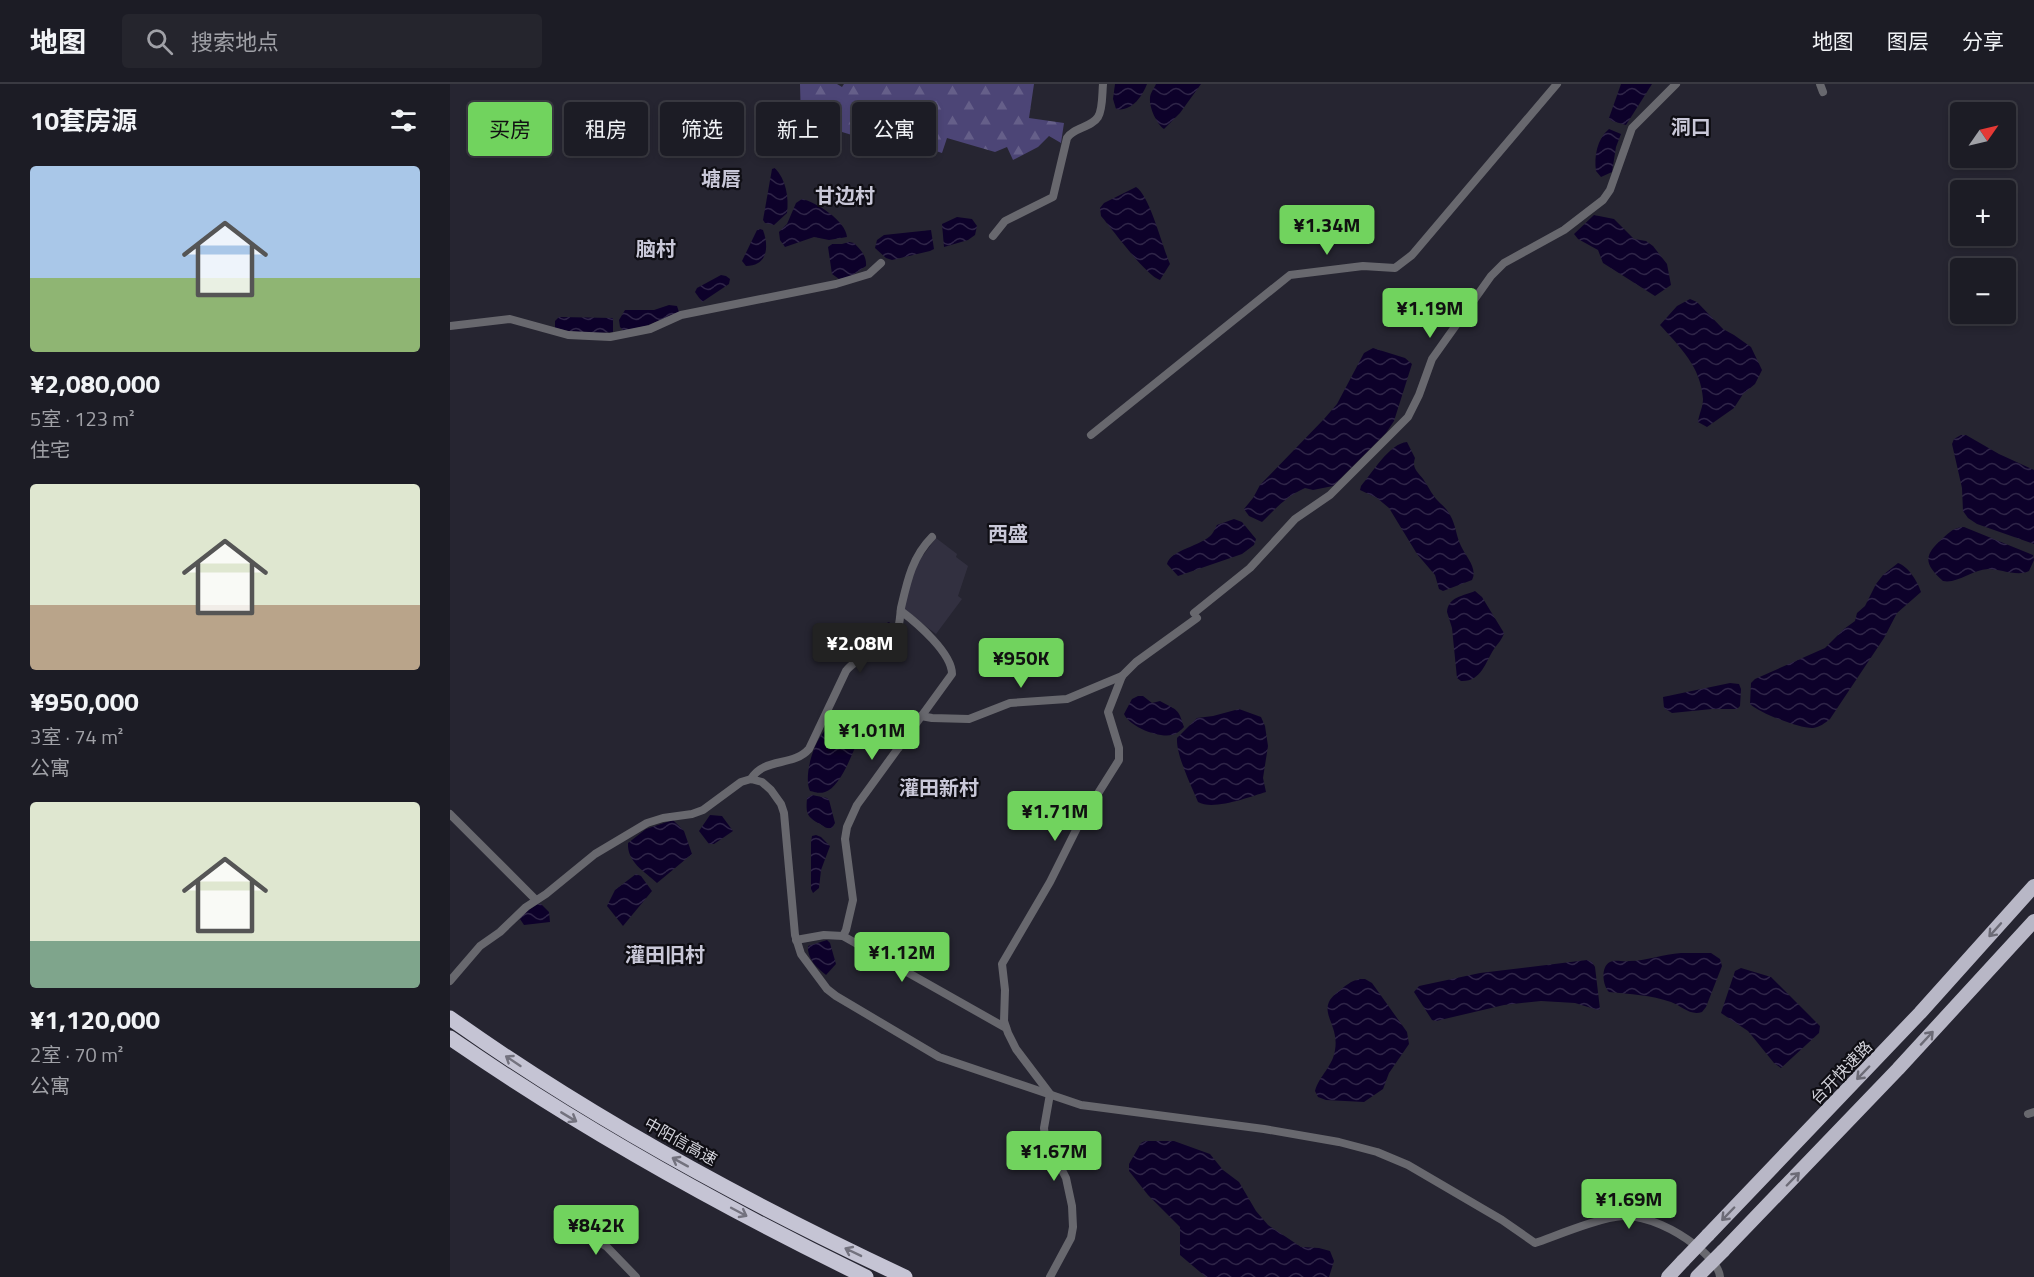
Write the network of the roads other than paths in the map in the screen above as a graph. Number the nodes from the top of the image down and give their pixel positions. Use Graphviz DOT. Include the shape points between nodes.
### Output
graph roads {
  1 [pos="1103,84"];
  2 [pos="1557,84"];
  3 [pos="1677,84"];
  4 [pos="993,236"];
  5 [pos="881,263"];
  6 [pos="450,326"];
  7 [pos="1091,435"];
  8 [pos="932,537"];
  9 [pos="901,611"];
  10 [pos="1122,676"];
  11 [pos="921,716"];
  12 [pos="825,717"];
  13 [pos="899,747"];
  14 [pos="751,779"];
  15 [pos="450,814"];
  16 [pos="2034,886"];
  17 [pos="536,900"];
  18 [pos="2034,921"];
  19 [pos="843,936"];
  20 [pos="796,940"];
  21 [pos="450,981"];
  22 [pos="450,1018"];
  23 [pos="1006,1028"];
  24 [pos="450,1038"];
  25 [pos="1050,1094"];
  26 [pos="571,1223"];
  27 [pos="636,1277"];
  28 [pos="866,1277"];
  29 [pos="905,1277"];
  30 [pos="1050,1277"];
  31 [pos="1668,1277"];
  32 [pos="1698,1277"];
  33 [pos="1720,1277"];
  1 -- 4 [label="street" via="1097,119 1072,131 1067,138 1053,197 1005,221"];
  2 -- 7 [label="street" via="1403,263 1392,269 1363,266 1290,274"];
  3 -- 10 [label="street" via="1632,128 1603,200 1564,230 1504,263 1491,276 1432,359 1408,417 1330,495 1295,519 1250,568"];
  5 -- 6 [label="street" via="869,274 836,284 681,315 650,329 610,337 568,335 510,319"];
  8 -- 9 [label="street" via="915,557"];
  9 -- 11 [label="street" via="937,643 952,671"];
  9 -- 12 [label="street" via="893,636 846,671"];
  10 -- 11 [label="street" via="1067,699 1010,703 969,720"];
  10 -- 23 [label="street" via="1108,715 1119,760 1002,964"];
  11 -- 13 [label="street"];
  12 -- 13 [label="street"];
  12 -- 14 [label="street" via="807,752 764,766"];
  13 -- 19 [label="street" via="857,805 846,833 853,906"];
  14 -- 17 [label="street" via="703,810 647,823 595,854"];
  14 -- 20 [label="street" via="771,790 784,813"];
  15 -- 17 [label="street"];
  16 -- 31 [label="highway, 台开快速路, one-way, bridge" via="1920,1013"];
  17 -- 21 [label="street" via="480,946"];
  32 -- 18 [label="highway, one-way, bridge" via="1906,1061"];
  19 -- 20 [label="street"];
  19 -- 23 [label="street"];
  20 -- 25 [label="street" via="822,983 845,1002 939,1057"];
  29 -- 22 [label="highway, 中阳信高速, one-way" via="667,1155 571,1098"];
  23 -- 25 [label="street" via="1016,1049"];
  24 -- 28 [label="highway, one-way" via="620,1147"];
  25 -- 30 [label="street" via="1045,1137 1066,1178 1073,1227"];
  25 -- 33 [label="street" via="1081,1105 1264,1129 1377,1152 1408,1165 1535,1243 1624,1216 1665,1225 1704,1252"];
  26 -- 27 [label="street" via="606,1247"];
}
